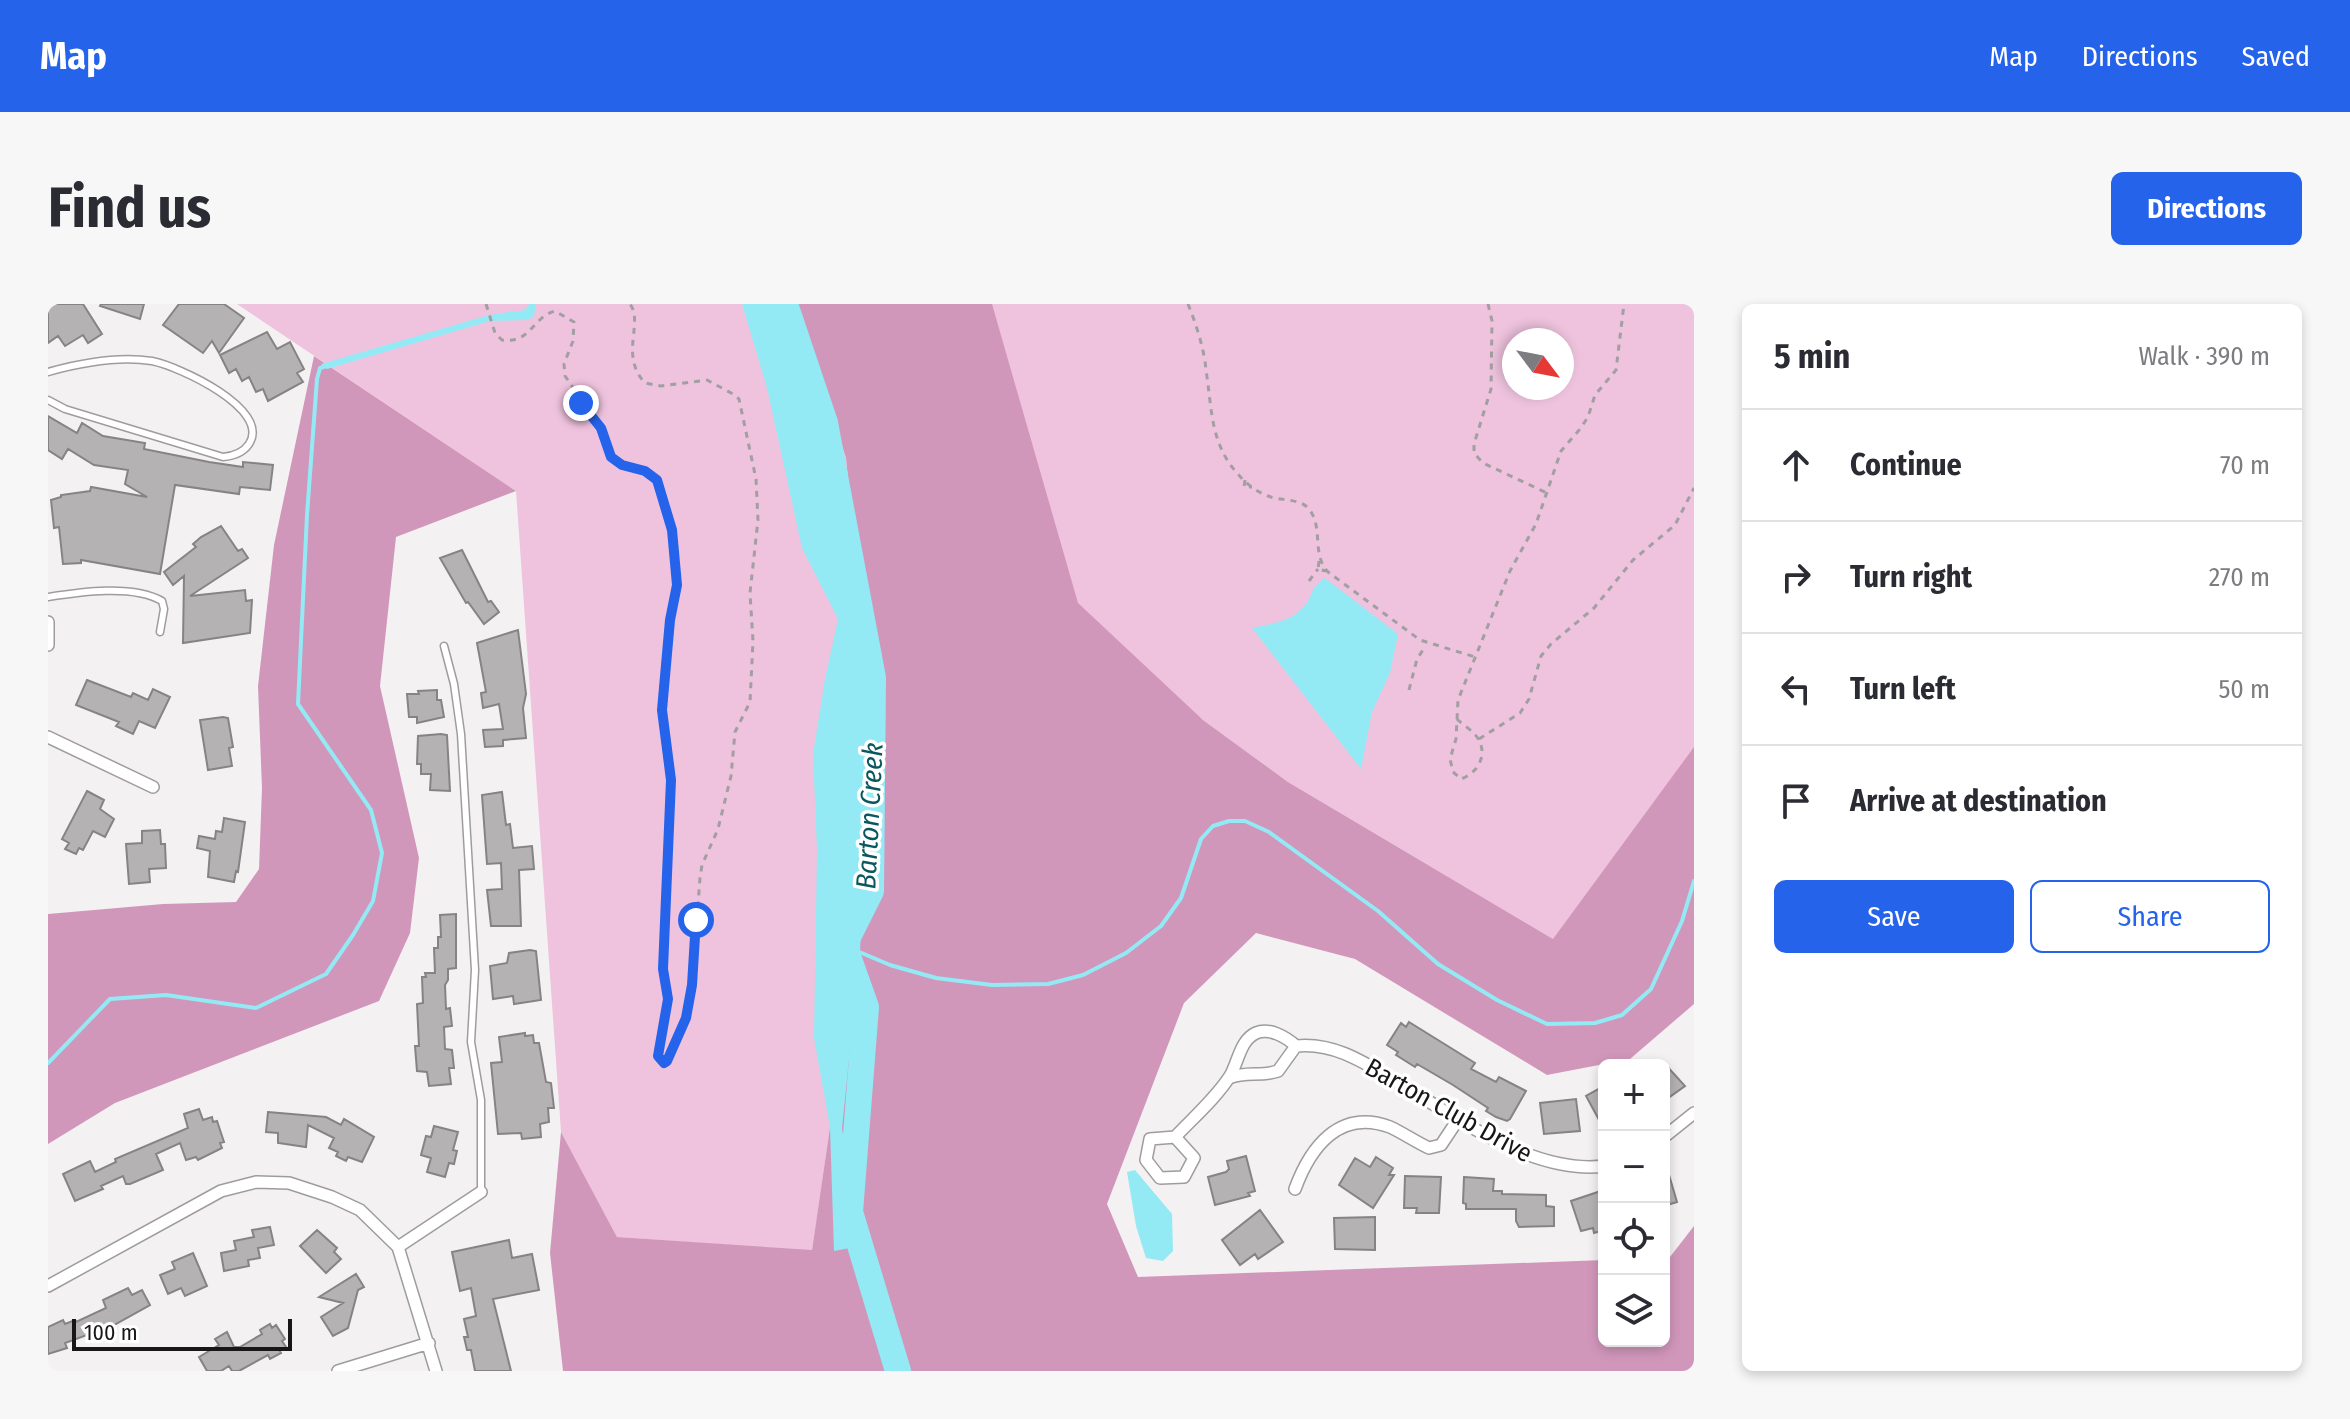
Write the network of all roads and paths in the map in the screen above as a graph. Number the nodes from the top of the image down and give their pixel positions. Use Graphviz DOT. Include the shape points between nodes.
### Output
graph roads {
  1 [pos="486,304"];
  2 [pos="630,304"];
  3 [pos="1188,304"];
  4 [pos="1488,304"];
  5 [pos="1624,304"];
  6 [pos="48,372"];
  7 [pos="48,400"];
  8 [pos="1694,488"];
  9 [pos="1547,493"];
  10 [pos="1319,557"];
  11 [pos="1318,569"];
  12 [pos="1330,573"];
  13 [pos="1309,581"];
  14 [pos="48,597"];
  15 [pos="48,622"];
  16 [pos="160,632"];
  17 [pos="1423,641"];
  18 [pos="1430,644"];
  19 [pos="48,645"];
  20 [pos="444,646"];
  21 [pos="1423,650"];
  22 [pos="1475,657"];
  23 [pos="1409,690"];
  24 [pos="1457,719"];
  25 [pos="48,737"];
  26 [pos="1479,739"];
  27 [pos="153,787"];
  28 [pos="1296,1046"];
  29 [pos="1229,1078"];
  30 [pos="1694,1113"];
  31 [pos="1459,1118"];
  32 [pos="1670,1132"];
  33 [pos="1175,1137"];
  34 [pos="1598,1166"];
  35 [pos="1295,1189"];
  36 [pos="481,1192"];
  37 [pos="398,1247"];
  38 [pos="48,1286"];
  39 [pos="429,1343"];
  40 [pos="338,1371"];
  41 [pos="436,1371"];
  1 -- 2 [label="path" via="502,340 514,342 546,313 555,311 574,322 565,376 601,428 611,457 657,480 672,530 677,585 662,710 671,780 663,969 667,1009 658,1056 664,1063 686,1018 702,865 718,829 735,732 750,702 750,593 758,507 739,399 707,380 645,383 634,365 635,316"];
  3 -- 10 [label="path" via="1206,367 1220,449 1252,487 1309,509 1318,527"];
  4 -- 9 [label="path" via="1491,389 1474,453 1483,463"];
  5 -- 9 [label="path" via="1616,370 1561,451"];
  6 -- 7 [label="lane" via="122,360 178,368 245,412 253,426 252,439 235,456 223,457"];
  8 -- 26 [label="path" via="1675,525 1633,560 1594,608 1541,656 1520,713"];
  9 -- 22 [label="path"];
  10 -- 11 [label="path"];
  10 -- 12 [label="path"];
  11 -- 12 [label="path"];
  11 -- 13 [label="path"];
  12 -- 17 [label="path"];
  14 -- 16 [label="lane" via="90,590 150,594 162,601"];
  15 -- 19 [label="street"];
  17 -- 18 [label="path"];
  17 -- 21 [label="path"];
  18 -- 21 [label="path"];
  18 -- 22 [label="path"];
  20 -- 36 [label="lane" via="461,734 475,970 471,1042 481,1100"];
  21 -- 23 [label="path"];
  22 -- 24 [label="path" via="1458,700"];
  24 -- 26 [label="path"];
  24 -- 26 [label="path" via="1450,759 1461,779 1480,765"];
  25 -- 27 [label="street"];
  28 -- 29 [label="street" via="1278,1071"];
  28 -- 29 [label="street, Barton Club Drive" via="1278,1034 1257,1032 1245,1043"];
  28 -- 31 [label="street, Barton Club Drive" via="1332,1048 1360,1059"];
  29 -- 33 [label="street, Barton Club Drive"];
  30 -- 32 [label="street"];
  31 -- 34 [label="street, Barton Club Drive" via="1541,1161"];
  31 -- 35 [label="street" via="1441,1145 1429,1148 1376,1124 1354,1124 1332,1133 1305,1162"];
  33 -- 33 [label="street, Barton Club Drive" via="1194,1158 1184,1177 1160,1178 1146,1160 1150,1139"];
  36 -- 37 [label="street"];
  37 -- 38 [label="street" via="360,1210 332,1197 289,1183 256,1182 221,1191"];
  37 -- 39 [label="street"];
  39 -- 40 [label="street"];
  39 -- 41 [label="street"];
}
